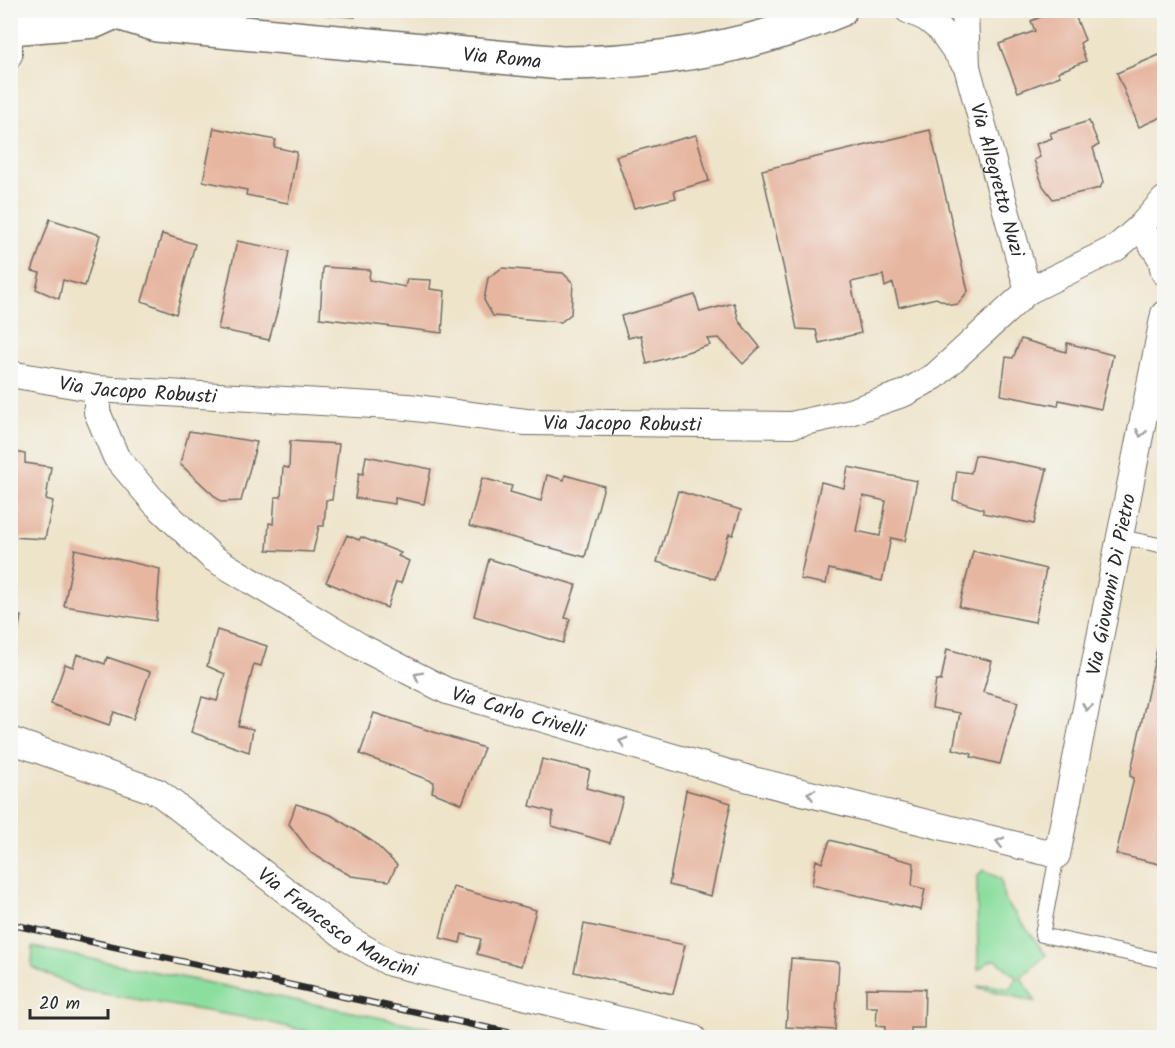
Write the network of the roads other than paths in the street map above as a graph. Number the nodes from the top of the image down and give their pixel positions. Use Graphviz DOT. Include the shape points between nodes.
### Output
graph roads {
  1 [pos="840,10"];
  2 [pos="908,10"];
  3 [pos="965,10"];
  4 [pos="104,15"];
  5 [pos="152,18"];
  6 [pos="26,23"];
  7 [pos="10,65"];
  8 [pos="967,68"];
  9 [pos="1164,200"];
  10 [pos="1140,227"];
  11 [pos="1164,272"];
  12 [pos="1028,291"];
  13 [pos="1164,314"];
  14 [pos="10,374"];
  15 [pos="97,389"];
  16 [pos="1121,537"];
  17 [pos="1164,546"];
  18 [pos="10,740"];
  19 [pos="1057,855"];
  20 [pos="1164,961"];
  21 [pos="693,1038"];
  1 -- 5 [label="main road, Via Roma" via="767,38 605,63 562,63"];
  2 -- 8 [label="street, Via Allegretto Nuzi" via="940,29"];
  3 -- 8 [label="street, Via Allegretto Nuzi"];
  4 -- 5 [label="main road, Via Roma"];
  4 -- 6 [label="main road, Via Roma"];
  6 -- 7 [label="lane"];
  8 -- 12 [label="street, Via Allegretto Nuzi"];
  9 -- 10 [label="street, Via Jacopo Robusti"];
  10 -- 11 [label="street" via="1161,258"];
  10 -- 12 [label="street, Via Jacopo Robusti" via="1116,248"];
  12 -- 15 [label="street, Via Jacopo Robusti" via="935,376 905,393 850,412 791,425 526,422 408,407"];
  13 -- 16 [label="street, Via Giovanni Di Pietro, one-way"];
  14 -- 15 [label="street, Via Jacopo Robusti"];
  19 -- 15 [label="street, Via Carlo Crivelli, one-way" via="749,778 447,691 351,641 213,558 155,503 116,457 97,412"];
  16 -- 17 [label="lane"];
  16 -- 19 [label="street, Via Giovanni Di Pietro, one-way"];
  18 -- 21 [label="street, Via Francesco Mancini" via="158,792 347,938 390,963"];
  19 -- 20 [label="lane" via="1042,935"];
}
